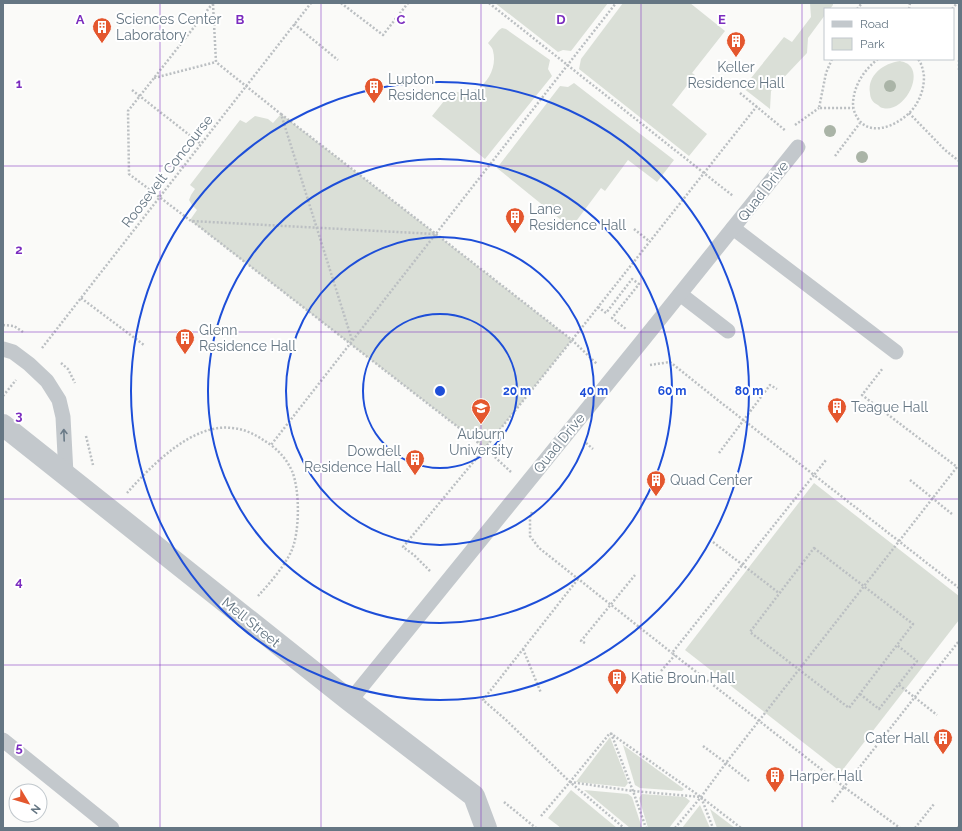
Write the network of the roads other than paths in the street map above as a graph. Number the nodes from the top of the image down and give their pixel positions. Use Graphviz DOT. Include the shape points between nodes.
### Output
graph roads {
  1 [pos="798,146"];
  2 [pos="733,228"];
  3 [pos="680,294"];
  4 [pos="728,331"];
  5 [pos="3,349"];
  6 [pos="896,352"];
  7 [pos="3,424"];
  8 [pos="66,474"];
  9 [pos="350,701"];
  10 [pos="3,740"];
  11 [pos="112,828"];
  12 [pos="486,828"];
  1 -- 2 [label="lane, Quad Drive"];
  2 -- 3 [label="lane, Quad Drive"];
  2 -- 6 [label="lane"];
  3 -- 4 [label="lane"];
  3 -- 9 [label="lane, Quad Drive"];
  8 -- 5 [label="lane, one-way" via="64,417 59,400 47,380 13,352"];
  7 -- 8 [label="street, Mell Street"];
  8 -- 9 [label="street, Mell Street"];
  9 -- 12 [label="street, Mell Street" via="474,796"];
  10 -- 11 [label="lane"];
}
